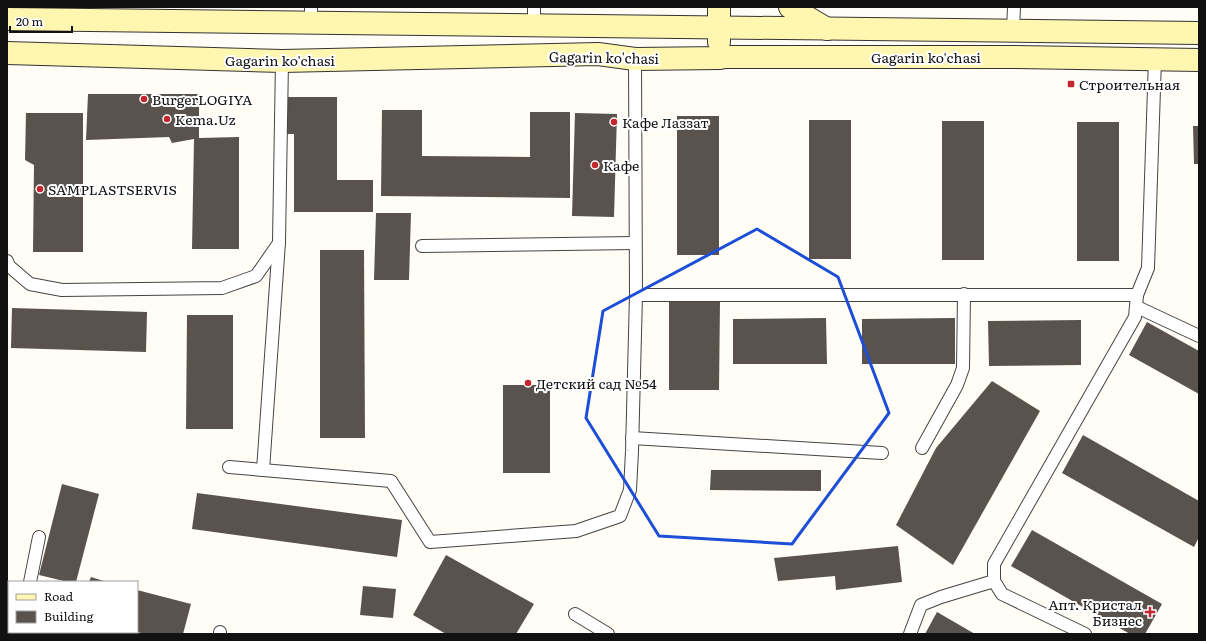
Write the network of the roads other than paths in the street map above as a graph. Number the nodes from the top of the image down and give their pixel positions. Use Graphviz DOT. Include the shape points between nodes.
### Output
graph roads {
  1 [pos="790,7"];
  2 [pos="1014,7"];
  3 [pos="115,14"];
  4 [pos="311,15"];
  5 [pos="534,17"];
  6 [pos="719,17"];
  7 [pos="7,19"];
  8 [pos="829,30"];
  9 [pos="1013,30"];
  10 [pos="1199,33"];
  11 [pos="7,53"];
  12 [pos="720,58"];
  13 [pos="634,59"];
  14 [pos="1155,59"];
  15 [pos="1199,60"];
  16 [pos="282,61"];
  17 [pos="279,242"];
  18 [pos="635,243"];
  19 [pos="422,246"];
  20 [pos="7,261"];
  21 [pos="964,294"];
  22 [pos="636,295"];
  23 [pos="1137,301"];
  24 [pos="1199,336"];
  25 [pos="632,438"];
  26 [pos="922,448"];
  27 [pos="882,453"];
  28 [pos="229,467"];
  29 [pos="263,470"];
  30 [pos="39,538"];
  31 [pos="30,581"];
  32 [pos="994,581"];
  33 [pos="575,614"];
  34 [pos="608,634"];
  35 [pos="910,634"];
  36 [pos="1085,634"];
  1 -- 8 [label="main road"];
  2 -- 9 [label="lane"];
  3 -- 4 [label="main road, Gagarin ko'chasi"];
  3 -- 7 [label="main road, Gagarin ko'chasi"];
  4 -- 5 [label="main road, Gagarin ko'chasi"];
  5 -- 6 [label="main road, Gagarin ko'chasi"];
  6 -- 8 [label="main road, Gagarin ko'chasi"];
  6 -- 12 [label="main road"];
  8 -- 9 [label="main road, Gagarin ko'chasi"];
  9 -- 10 [label="main road, Gagarin ko'chasi"];
  11 -- 16 [label="main road, Gagarin ko'chasi"];
  12 -- 13 [label="main road, Gagarin ko'chasi"];
  12 -- 14 [label="main road, Gagarin ko'chasi" via="1014,56"];
  13 -- 16 [label="main road, Gagarin ko'chasi" via="598,54"];
  13 -- 18 [label="lane"];
  14 -- 15 [label="main road, Gagarin ko'chasi"];
  14 -- 23 [label="lane" via="1148,268"];
  16 -- 17 [label="lane"];
  17 -- 20 [label="lane" via="256,276 222,288 62,290 30,284 9,266"];
  17 -- 29 [label="lane"];
  18 -- 19 [label="lane"];
  18 -- 22 [label="lane"];
  21 -- 22 [label="lane"];
  21 -- 23 [label="lane"];
  21 -- 26 [label="lane" via="963,368 957,385"];
  22 -- 25 [label="lane"];
  23 -- 24 [label="lane"];
  23 -- 32 [label="lane" via="1136,316 994,564"];
  25 -- 27 [label="lane"];
  25 -- 29 [label="lane" via="630,490 620,516 576,531 430,542 391,481"];
  28 -- 29 [label="lane"];
  30 -- 31 [label="lane"];
  32 -- 35 [label="lane" via="941,596 922,605"];
  32 -- 36 [label="lane" via="1002,594"];
  33 -- 34 [label="lane"];
}
